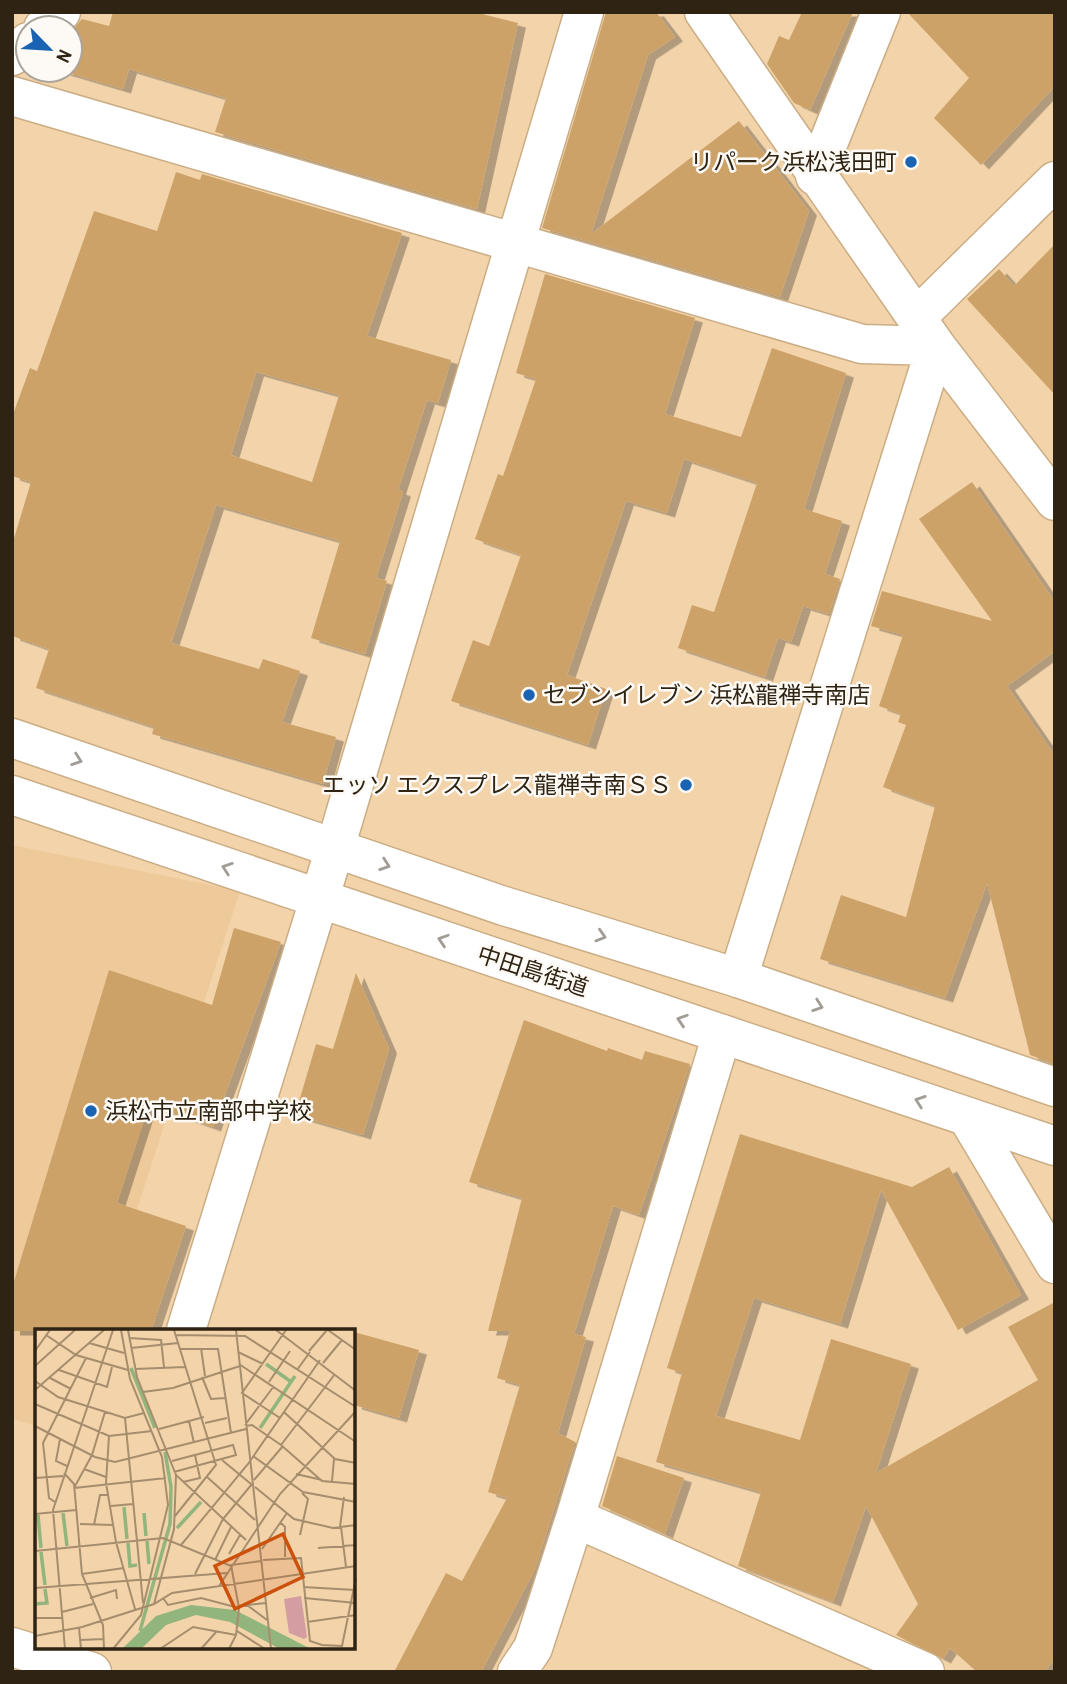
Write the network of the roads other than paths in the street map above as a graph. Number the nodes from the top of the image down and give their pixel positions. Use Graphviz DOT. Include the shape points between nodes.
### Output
graph roads {
  1 [pos="584,12"];
  2 [pos="704,12"];
  3 [pos="881,12"];
  4 [pos="15,106"];
  5 [pos="815,176"];
  6 [pos="1055,181"];
  7 [pos="513,244"];
  8 [pos="926,332"];
  9 [pos="1053,495"];
  10 [pos="12,738"];
  11 [pos="12,795"];
  12 [pos="335,848"];
  13 [pos="319,899"];
  14 [pos="738,978"];
  15 [pos="722,1034"];
  16 [pos="1055,1087"];
  17 [pos="968,1118"];
  18 [pos="1055,1146"];
  19 [pos="1055,1264"];
  20 [pos="187,1329"];
  21 [pos="575,1518"];
  22 [pos="26,1651"];
  23 [pos="92,1672"];
  24 [pos="517,1672"];
  25 [pos="925,1672"];
  1 -- 7 [label="street"];
  2 -- 5 [label="street"];
  3 -- 5 [label="street"];
  4 -- 7 [label="street"];
  5 -- 8 [label="street"];
  6 -- 8 [label="street"];
  7 -- 8 [label="street" via="862,344"];
  7 -- 12 [label="street"];
  8 -- 9 [label="street"];
  8 -- 14 [label="street"];
  10 -- 12 [label="street, one-way"];
  13 -- 11 [label="street, 中田島街道, one-way"];
  12 -- 13 [label="street"];
  12 -- 14 [label="street, one-way"];
  15 -- 13 [label="street, 中田島街道, one-way"];
  13 -- 20 [label="street"];
  14 -- 16 [label="street, one-way"];
  17 -- 15 [label="street, 中田島街道, one-way"];
  15 -- 21 [label="street"];
  17 -- 18 [label="street, 中田島街道"];
  17 -- 19 [label="street"];
  21 -- 24 [label="street" via="533,1648"];
  21 -- 25 [label="street"];
  22 -- 23 [label="street"];
}
